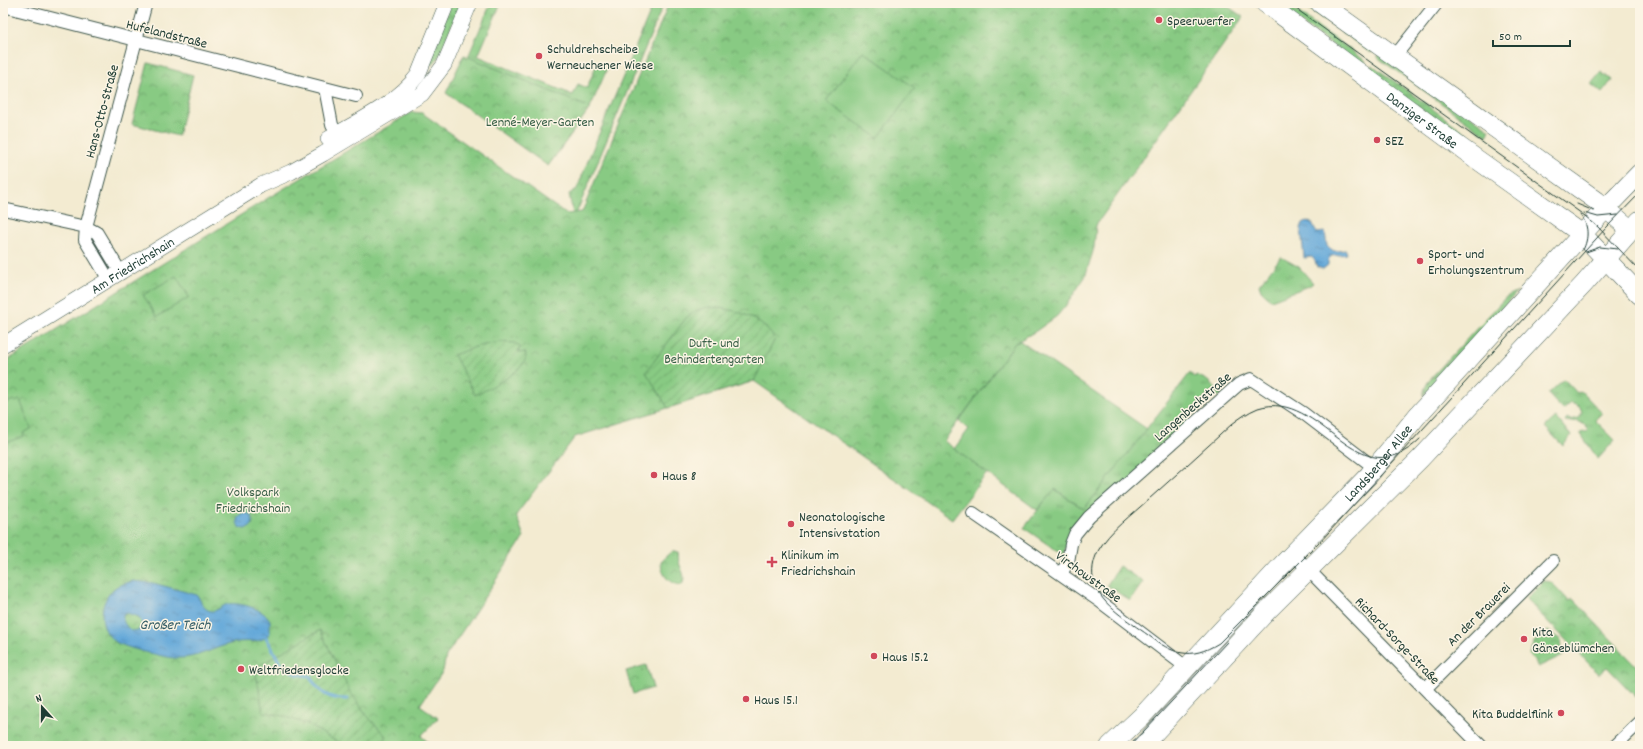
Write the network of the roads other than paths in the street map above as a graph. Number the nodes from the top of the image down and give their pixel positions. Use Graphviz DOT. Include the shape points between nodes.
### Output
graph roads {
  1 [pos="146,3"];
  2 [pos="447,3"];
  3 [pos="470,3"];
  4 [pos="1264,3"];
  5 [pos="1320,3"];
  6 [pos="1437,3"];
  7 [pos="3,6"];
  8 [pos="135,40"];
  9 [pos="1395,56"];
  10 [pos="325,88"];
  11 [pos="416,89"];
  12 [pos="356,96"];
  13 [pos="337,134"];
  14 [pos="1640,173"];
  15 [pos="261,185"];
  16 [pos="1606,208"];
  17 [pos="3,209"];
  18 [pos="1636,225"];
  19 [pos="86,228"];
  20 [pos="1582,234"];
  21 [pos="1607,259"];
  22 [pos="115,276"];
  23 [pos="1640,295"];
  24 [pos="3,345"];
  25 [pos="1370,465"];
  26 [pos="973,513"];
  27 [pos="1293,554"];
  28 [pos="1553,561"];
  29 [pos="1310,570"];
  30 [pos="1061,574"];
  31 [pos="1186,667"];
  32 [pos="1425,689"];
  33 [pos="1640,722"];
  34 [pos="1110,746"];
  35 [pos="1142,746"];
  36 [pos="1481,746"];
  37 [pos="1615,746"];
  1 -- 8 [label="street, Hans-Otto-Straße"];
  2 -- 11 [label="street" via="418,75"];
  3 -- 11 [label="street" via="444,65"];
  4 -- 20 [label="main road, Danziger Straße"];
  5 -- 9 [label="main road"];
  6 -- 9 [label="street"];
  7 -- 8 [label="street, Hufelandstraße"];
  8 -- 10 [label="street, Hufelandstraße"];
  8 -- 19 [label="street, Hans-Otto-Straße"];
  9 -- 16 [label="main road"];
  10 -- 12 [label="street, Hufelandstraße"];
  10 -- 13 [label="street" via="332,125"];
  11 -- 13 [label="street, Am Friedrichshain" via="396,97"];
  11 -- 15 [label="street, Am Friedrichshain" via="328,151"];
  13 -- 15 [label="street, Am Friedrichshain" via="275,172"];
  14 -- 16 [label="main road, Landsberger Allee"];
  15 -- 22 [label="street, Am Friedrichshain"];
  16 -- 18 [label="main road"];
  16 -- 20 [label="main road, Landsberger Allee"];
  17 -- 19 [label="street"];
  18 -- 21 [label="main road, Landsberger Allee"];
  19 -- 22 [label="street" via="97,232"];
  20 -- 21 [label="main road, Danziger Straße"];
  20 -- 25 [label="main road, Landsberger Allee"];
  21 -- 23 [label="main road, Danziger Straße"];
  21 -- 29 [label="main road, Landsberger Allee" via="1420,459"];
  22 -- 24 [label="street, Am Friedrichshain"];
  25 -- 27 [label="main road, Landsberger Allee"];
  25 -- 30 [label="street, Langenbeckstraße" via="1308,416 1251,379 1239,384 1090,516 1075,534 1068,562"];
  26 -- 30 [label="street, Virchowstraße"];
  27 -- 29 [label="street, Richard-Sorge-Straße"];
  27 -- 31 [label="main road, Landsberger Allee"];
  28 -- 32 [label="street, An der Brauerei"];
  29 -- 32 [label="street, Richard-Sorge-Straße"];
  29 -- 35 [label="main road, Landsberger Allee" via="1267,611"];
  30 -- 31 [label="street, Virchowstraße"];
  31 -- 34 [label="main road, Landsberger Allee" via="1142,716"];
  32 -- 36 [label="street, Richard-Sorge-Straße"];
  33 -- 37 [label="street"];
}
